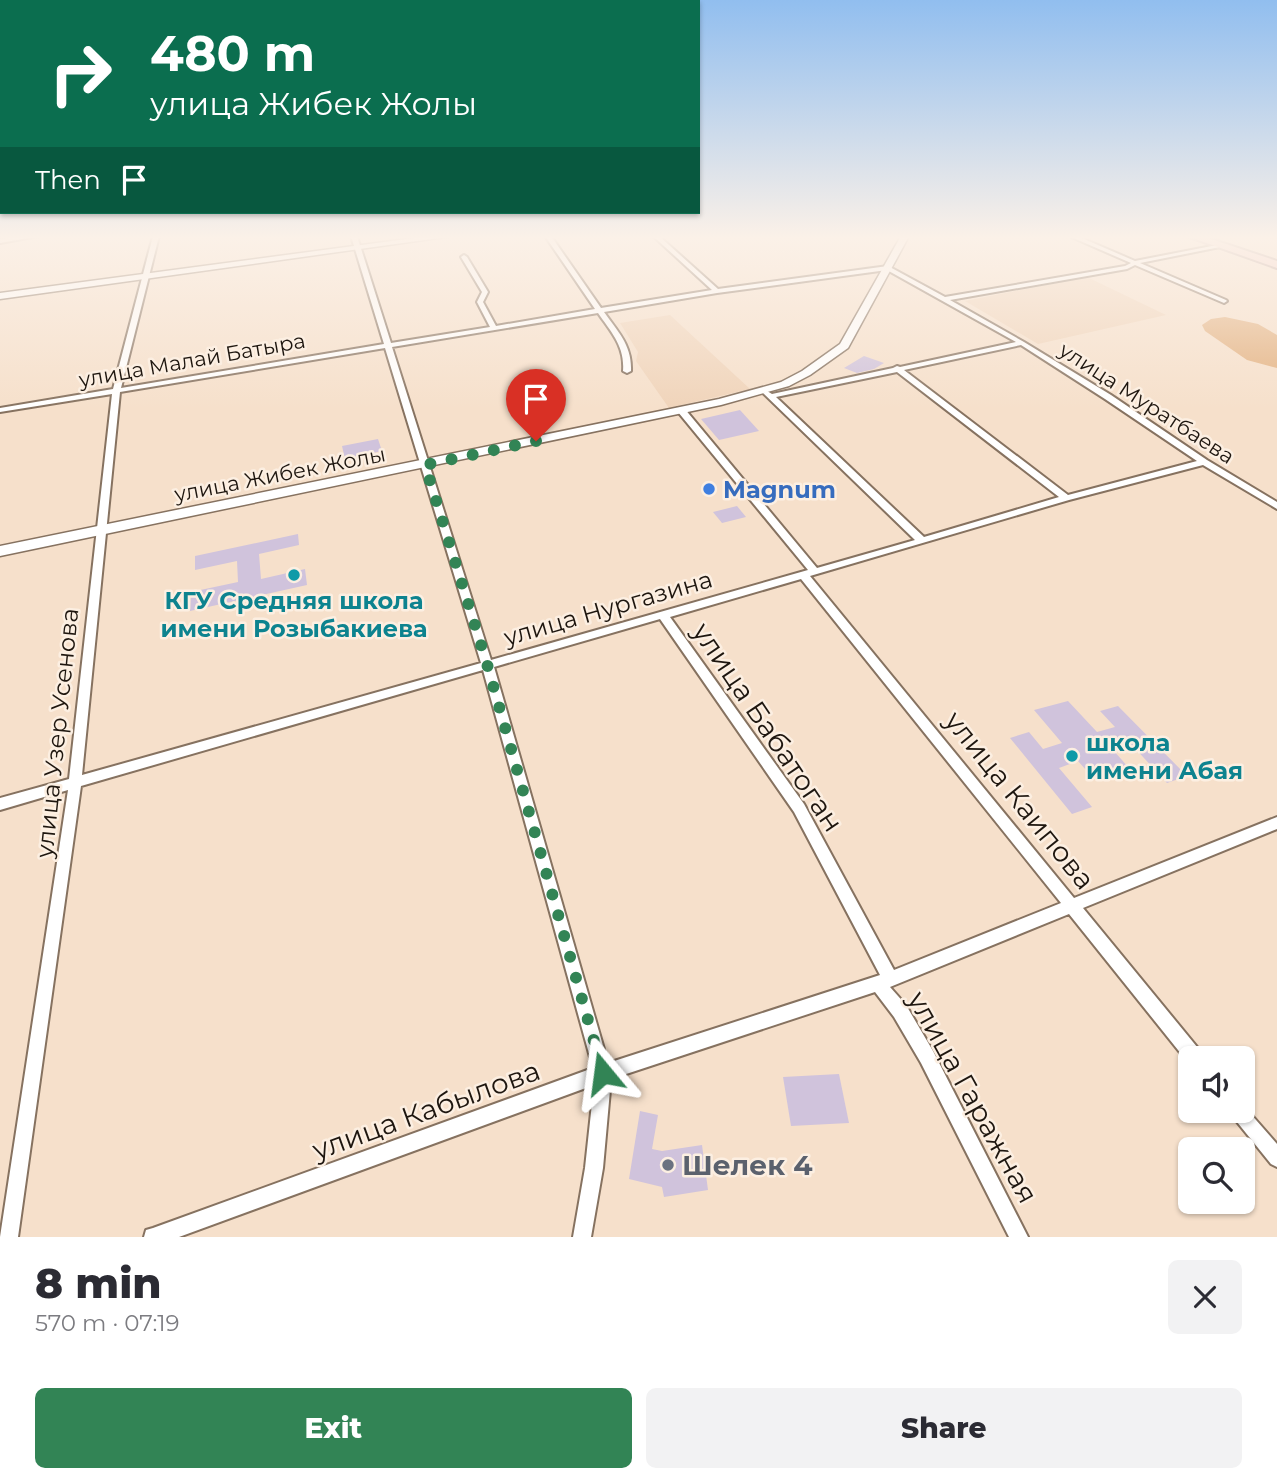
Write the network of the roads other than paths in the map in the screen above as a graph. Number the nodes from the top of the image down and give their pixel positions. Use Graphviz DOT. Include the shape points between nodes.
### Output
graph roads {
  1 [pos="140,294"];
  2 [pos="372,294"];
  3 [pos="484,294"];
  4 [pos="587,294"];
  5 [pos="701,294"];
  6 [pos="873,294"];
  7 [pos="936,294"];
  8 [pos="976,294"];
  9 [pos="1210,294"];
  10 [pos="946,299"];
  11 [pos="1224,300"];
  12 [pos="599,311"];
  13 [pos="493,327"];
  14 [pos="1022,343"];
  15 [pos="387,344"];
  16 [pos="897,368"];
  17 [pos="627,371"];
  18 [pos="116,391"];
  19 [pos="768,394"];
  20 [pos="0,410"];
  21 [pos="681,410"];
  22 [pos="1204,462"];
  23 [pos="425,465"];
  24 [pos="1066,498"];
  25 [pos="1277,506"];
  26 [pos="100,530"];
  27 [pos="922,541"];
  28 [pos="0,551"];
  29 [pos="808,573"];
  30 [pos="662,614"];
  31 [pos="487,664"];
  32 [pos="75,784"];
  33 [pos="0,804"];
  34 [pos="1277,823"];
  35 [pos="1072,907"];
  36 [pos="885,982"];
  37 [pos="1185,1046"];
  38 [pos="603,1073"];
  39 [pos="1249,1123"];
  40 [pos="1277,1158"];
  41 [pos="9,1237"];
  42 [pos="153,1237"];
  43 [pos="582,1237"];
  44 [pos="1019,1237"];
  1 -- 18 [label="street, улица Узер Усенова"];
  2 -- 15 [label="street"];
  3 -- 13 [label="street" via="480,302"];
  4 -- 12 [label="street"];
  5 -- 12 [label="street, улица Малай Батыра"];
  6 -- 19 [label="main road, улица Жибек Жолы" via="844,346"];
  7 -- 10 [label="street, улица Муратбаева"];
  8 -- 10 [label="street"];
  9 -- 11 [label="street"];
  10 -- 14 [label="street, улица Муратбаева"];
  12 -- 13 [label="street, улица Малай Батыра"];
  12 -- 17 [label="street" via="628,356"];
  13 -- 15 [label="street, улица Малай Батыра"];
  14 -- 16 [label="street"];
  14 -- 22 [label="street, улица Муратбаева"];
  15 -- 18 [label="street, улица Малай Батыра"];
  15 -- 23 [label="street"];
  16 -- 19 [label="street"];
  16 -- 24 [label="street"];
  18 -- 20 [label="street, улица Малай Батыра"];
  18 -- 26 [label="street, улица Узер Усенова"];
  19 -- 21 [label="main road, улица Жибек Жолы"];
  19 -- 27 [label="street"];
  21 -- 23 [label="main road, улица Жибек Жолы"];
  21 -- 29 [label="street, улица Каипова"];
  22 -- 24 [label="street, улица Нургазина"];
  22 -- 25 [label="street, улица Муратбаева"];
  23 -- 26 [label="main road, улица Жибек Жолы"];
  23 -- 31 [label="street"];
  24 -- 27 [label="street, улица Нургазина"];
  26 -- 28 [label="main road, улица Жибек Жолы"];
  26 -- 32 [label="street, улица Узер Усенова"];
  27 -- 29 [label="street, улица Нургазина"];
  29 -- 30 [label="street, улица Нургазина"];
  29 -- 35 [label="street, улица Каипова"];
  30 -- 31 [label="street, улица Нургазина"];
  30 -- 36 [label="street, улица Бабатоган" via="799,808"];
  31 -- 32 [label="street, улица Нургазина"];
  31 -- 38 [label="street"];
  32 -- 33 [label="street, улица Нургазина"];
  32 -- 41 [label="street, улица Узер Усенова"];
  34 -- 35 [label="street, улица Кабылова"];
  35 -- 36 [label="street, улица Кабылова"];
  35 -- 37 [label="street, улица Каипова"];
  36 -- 38 [label="street, улица Кабылова"];
  36 -- 44 [label="street, улица Гаражная"];
  38 -- 42 [label="street, улица Кабылова"];
  38 -- 43 [label="street"];
  39 -- 40 [label="street"];
}
